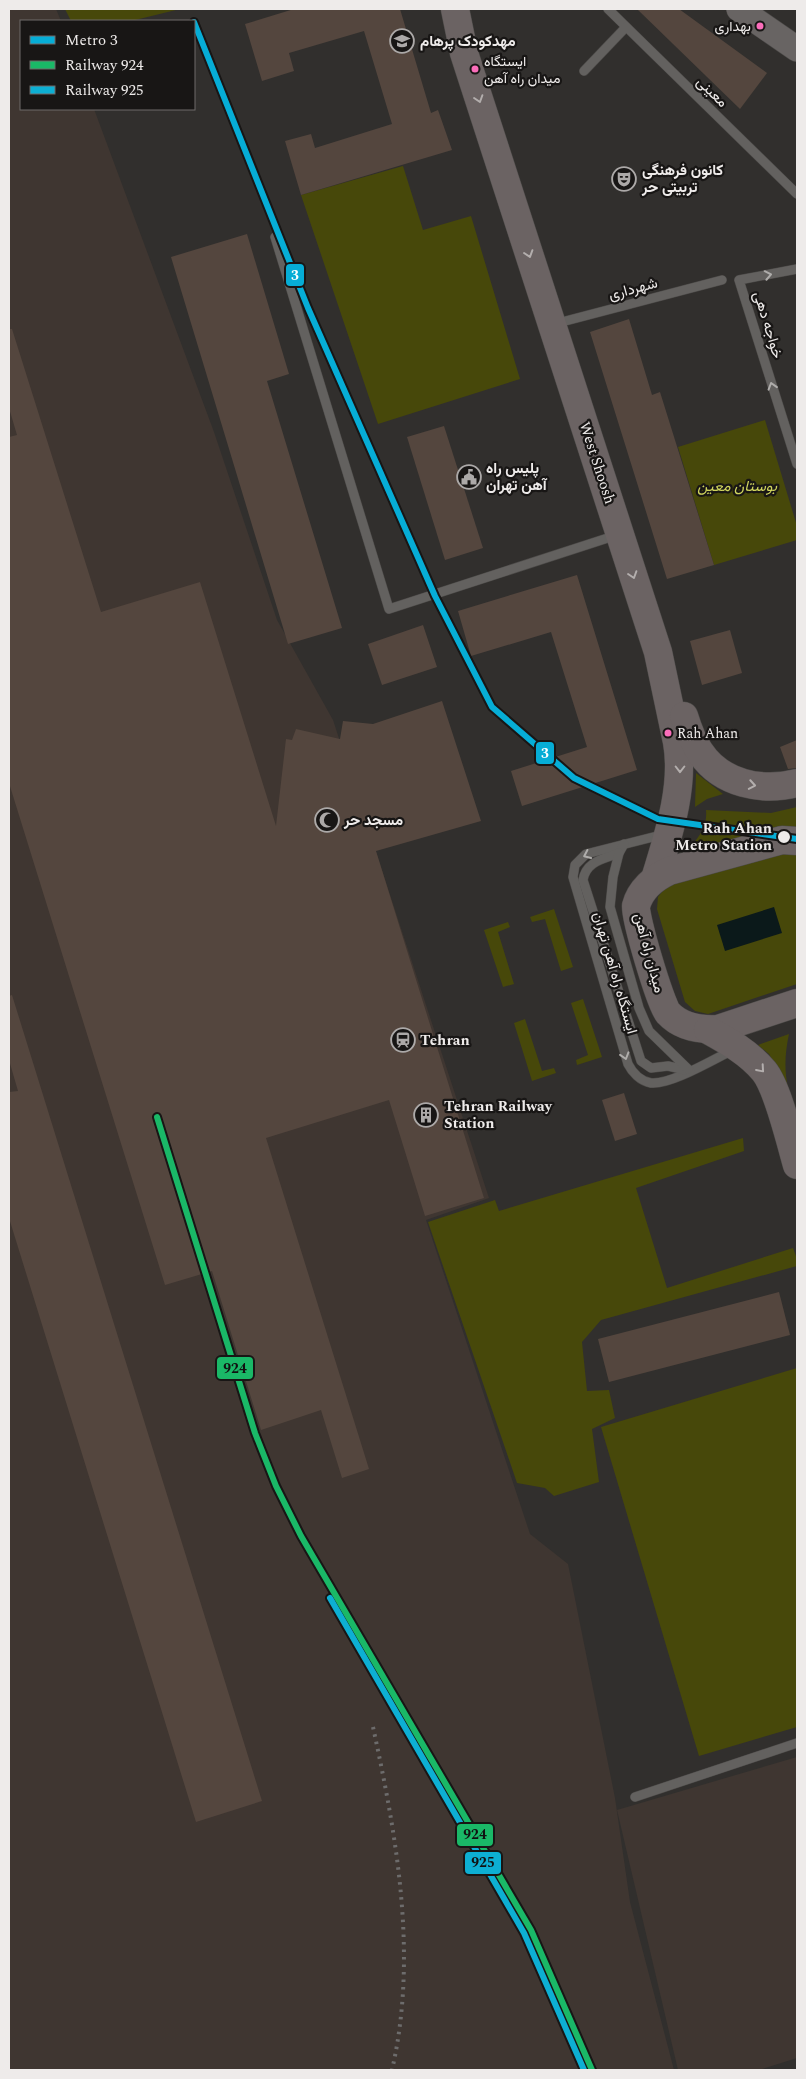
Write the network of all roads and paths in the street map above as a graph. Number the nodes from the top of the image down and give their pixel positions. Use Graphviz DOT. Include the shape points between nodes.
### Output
graph roads {
  1 [pos="445,9"];
  2 [pos="455,9"];
  3 [pos="464,9"];
  4 [pos="608,9"];
  5 [pos="740,9"];
  6 [pos="626,27"];
  7 [pos="797,49"];
  8 [pos="464,53"];
  9 [pos="584,71"];
  10 [pos="797,194"];
  11 [pos="275,237"];
  12 [pos="797,269"];
  13 [pos="722,280"];
  14 [pos="552,324"];
  15 [pos="797,464"];
  16 [pos="620,534"];
  17 [pos="658,652"];
  18 [pos="797,783"];
  19 [pos="668,834"];
  20 [pos="797,841"];
  21 [pos="624,844"];
  22 [pos="620,853"];
  23 [pos="655,879"];
  24 [pos="797,1003"];
  25 [pos="708,1030"];
  26 [pos="738,1047"];
  27 [pos="690,1071"];
  28 [pos="797,1165"];
  29 [pos="797,1743"];
  30 [pos="635,1797"];
  1 -- 8 [label="street"];
  2 -- 8 [label="main road"];
  3 -- 8 [label="main road"];
  4 -- 6 [label="lane, معینی"];
  5 -- 7 [label="street"];
  6 -- 9 [label="lane"];
  6 -- 10 [label="lane, معینی"];
  8 -- 14 [label="main road, West Shoosh, one-way"];
  11 -- 16 [label="lane" via="389,609"];
  15 -- 12 [label="lane, خواجه دهی, one-way" via="739,280"];
  13 -- 14 [label="lane, شهرداری"];
  14 -- 16 [label="main road, West Shoosh"];
  16 -- 17 [label="main road, West Shoosh, one-way"];
  17 -- 18 [label="main road, one-way" via="693,741 709,763 731,779 749,785 769,787"];
  17 -- 19 [label="main road, West Shoosh, one-way" via="680,755 680,780"];
  19 -- 21 [label="lane, ایستگاه راه آهن تهران"];
  19 -- 23 [label="main road, West Shoosh"];
  20 -- 23 [label="main road, میدان راه آهن" via="782,840 669,871"];
  21 -- 22 [label="lane"];
  21 -- 27 [label="lane, ایستگاه راه آهن تهران, one-way" via="586,854 575,865 572,878 632,1072 651,1083"];
  22 -- 27 [label="lane" via="610,907 639,1008 650,1031"];
  22 -- 27 [label="lane" via="591,864 584,873 584,880 641,1061 651,1068 668,1066"];
  23 -- 25 [label="main road, میدان راه آهن" via="641,893 635,912 664,1006 686,1026"];
  24 -- 25 [label="main road, میدان راه آهن"];
  25 -- 26 [label="main road"];
  26 -- 27 [label="lane, ایستگاه راه آهن تهران"];
  26 -- 28 [label="main road, one-way" via="764,1071 772,1085"];
  29 -- 30 [label="lane"];
}
